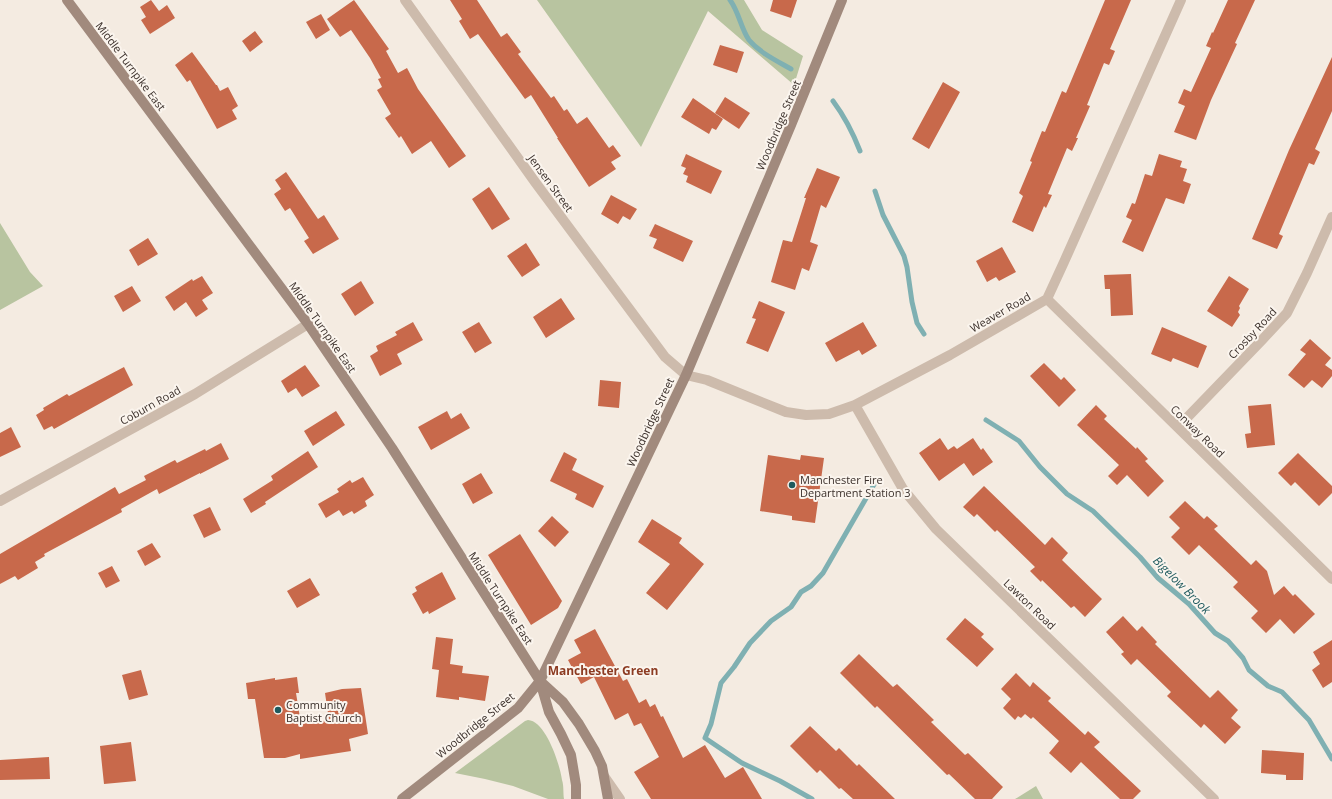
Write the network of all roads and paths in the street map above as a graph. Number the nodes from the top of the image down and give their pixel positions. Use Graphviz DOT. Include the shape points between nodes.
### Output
graph roads {
  1 [pos="67,0"];
  2 [pos="405,0"];
  3 [pos="842,0"];
  4 [pos="1181,0"];
  5 [pos="1332,217"];
  6 [pos="1046,299"];
  7 [pos="308,324"];
  8 [pos="686,375"];
  9 [pos="855,405"];
  10 [pos="1178,428"];
  11 [pos="0,501"];
  12 [pos="1332,579"];
  13 [pos="540,681"];
  14 [pos="604,776"];
  15 [pos="402,799"];
  16 [pos="576,799"];
  17 [pos="608,799"];
  18 [pos="620,799"];
  19 [pos="1214,799"];
  1 -- 7 [label="main road, Middle Turnpike East"];
  2 -- 8 [label="street, Jensen Street" via="665,357"];
  3 -- 8 [label="main road, Woodbridge Street"];
  4 -- 6 [label="street, Weaver Road"];
  5 -- 10 [label="street, Crosby Road" via="1287,313"];
  6 -- 9 [label="street, Weaver Road" via="950,355"];
  6 -- 10 [label="street, Conway Road"];
  7 -- 11 [label="street, Coburn Road" via="195,394"];
  7 -- 13 [label="main road, Middle Turnpike East" via="392,448"];
  8 -- 9 [label="street, Weaver Road" via="707,380 786,412 806,415 829,414"];
  8 -- 13 [label="main road, Woodbridge Street"];
  9 -- 19 [label="street, Lawton Road" via="903,489 936,529"];
  10 -- 12 [label="street, Conway Road"];
  13 -- 14 [label="main road, Middle Turnpike East" via="563,702 579,724 595,751"];
  13 -- 15 [label="main road, Woodbridge Street" via="518,708"];
  13 -- 16 [label="main road, Middle Turnpike East" via="550,712 571,755"];
  14 -- 17 [label="main road, Middle Turnpike East"];
  14 -- 18 [label="street, Middle Turnpike East"];
}
